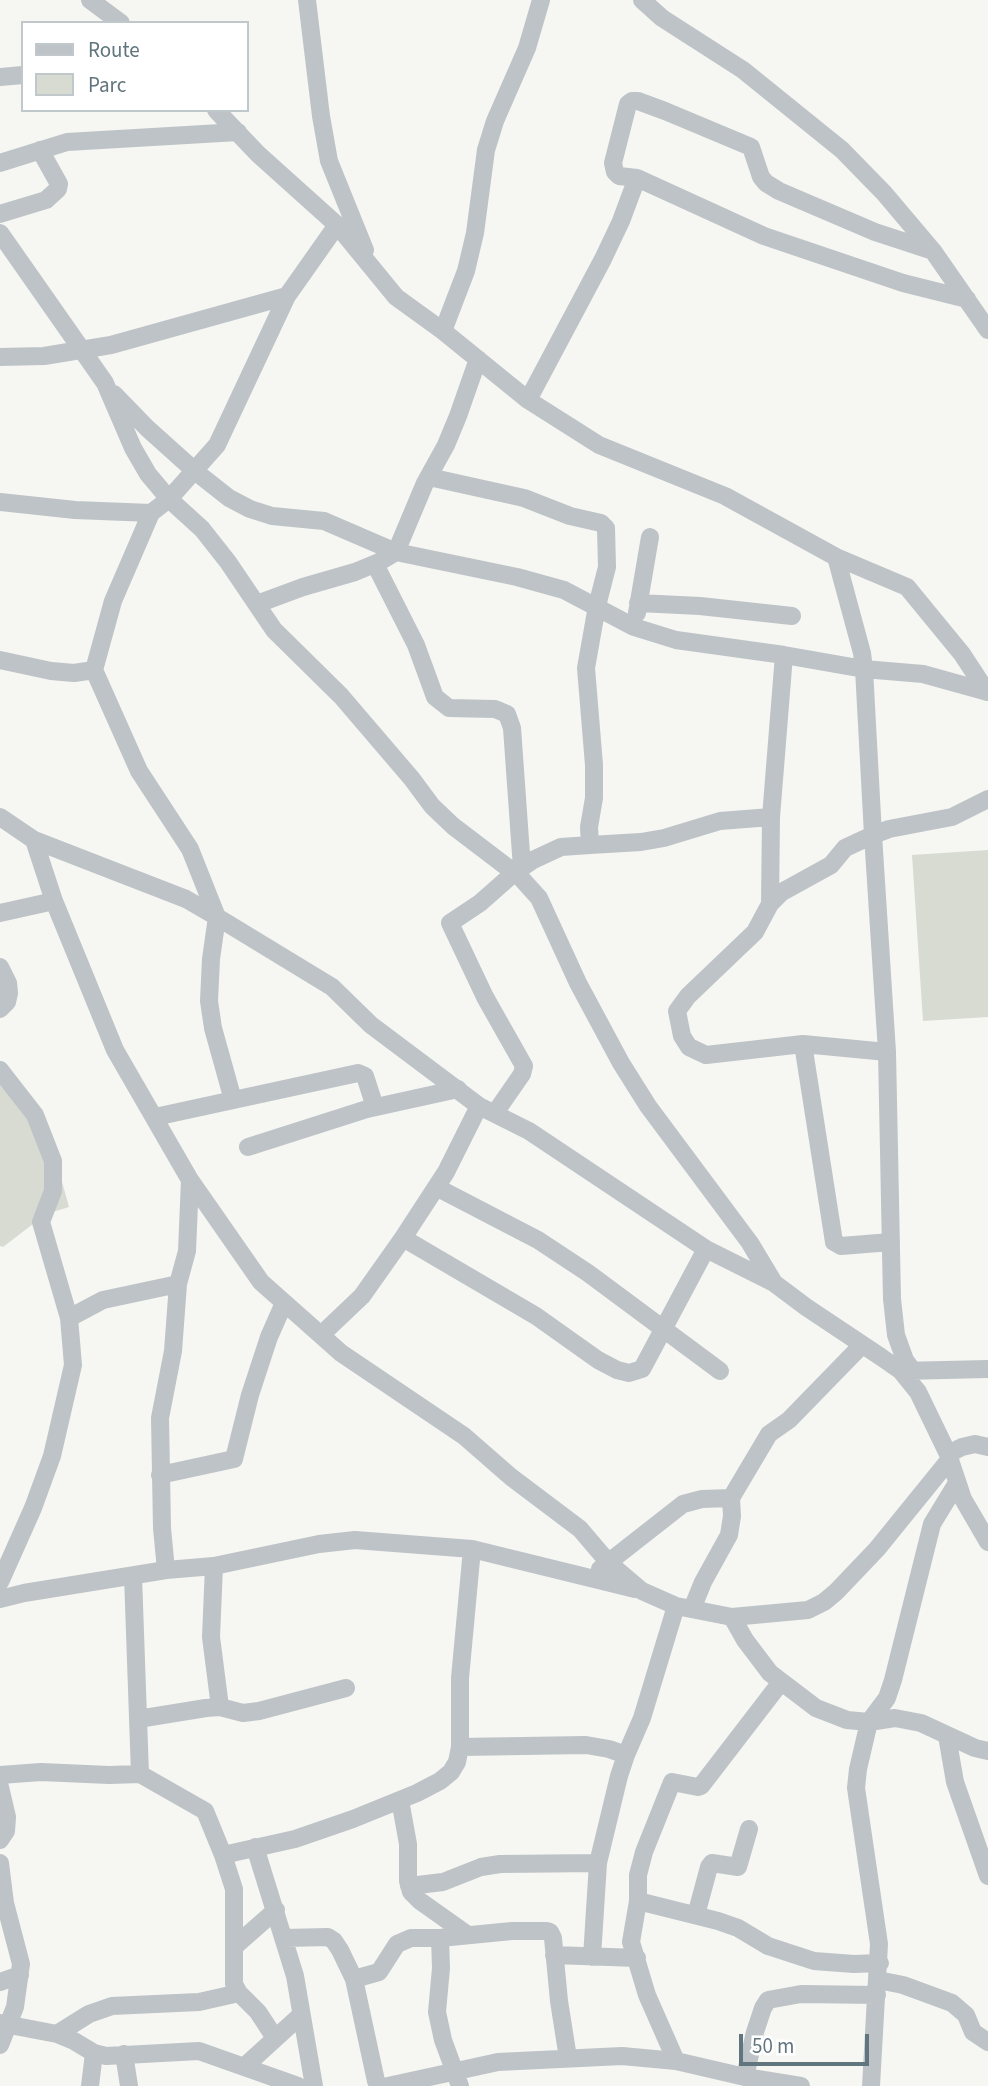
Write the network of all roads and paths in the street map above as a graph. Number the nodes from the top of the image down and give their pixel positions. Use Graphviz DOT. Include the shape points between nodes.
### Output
graph roads {
  1 [pos="90,0"];
  2 [pos="307,0"];
  3 [pos="541,0"];
  4 [pos="649,2"];
  5 [pos="118,21"];
  6 [pos="21,75"];
  7 [pos="0,77"];
  8 [pos="218,112"];
  9 [pos="238,132"];
  10 [pos="40,150"];
  11 [pos="0,163"];
  12 [pos="637,178"];
  13 [pos="0,214"];
  14 [pos="337,225"];
  15 [pos="0,233"];
  16 [pos="933,251"];
  17 [pos="373,271"];
  18 [pos="287,296"];
  19 [pos="967,299"];
  20 [pos="988,330"];
  21 [pos="443,331"];
  22 [pos="81,349"];
  23 [pos="0,356"];
  24 [pos="478,359"];
  25 [pos="105,383"];
  26 [pos="528,400"];
  27 [pos="196,472"];
  28 [pos="429,477"];
  29 [pos="169,499"];
  30 [pos="0,502"];
  31 [pos="151,513"];
  32 [pos="650,537"];
  33 [pos="396,552"];
  34 [pos="836,557"];
  35 [pos="375,564"];
  36 [pos="638,603"];
  37 [pos="257,604"];
  38 [pos="597,606"];
  39 [pos="792,616"];
  40 [pos="635,627"];
  41 [pos="784,655"];
  42 [pos="0,660"];
  43 [pos="864,669"];
  44 [pos="94,670"];
  45 [pos="988,692"];
  46 [pos="988,799"];
  47 [pos="0,817"];
  48 [pos="771,817"];
  49 [pos="873,835"];
  50 [pos="34,840"];
  51 [pos="590,845"];
  52 [pos="518,870"];
  53 [pos="54,901"];
  54 [pos="770,904"];
  55 [pos="0,913"];
  56 [pos="217,917"];
  57 [pos="0,967"];
  58 [pos="0,1009"];
  59 [pos="803,1045"];
  60 [pos="887,1052"];
  61 [pos="0,1070"];
  62 [pos="458,1089"];
  63 [pos="233,1100"];
  64 [pos="375,1107"];
  65 [pos="487,1110"];
  66 [pos="155,1117"];
  67 [pos="248,1147"];
  68 [pos="190,1180"];
  69 [pos="436,1187"];
  70 [pos="403,1238"];
  71 [pos="891,1242"];
  72 [pos="706,1249"];
  73 [pos="774,1283"];
  74 [pos="178,1284"];
  75 [pos="284,1303"];
  76 [pos="69,1318"];
  77 [pos="664,1330"];
  78 [pos="321,1335"];
  79 [pos="862,1345"];
  80 [pos="988,1369"];
  81 [pos="720,1371"];
  82 [pos="907,1371"];
  83 [pos="988,1447"];
  84 [pos="949,1456"];
  85 [pos="160,1475"];
  86 [pos="957,1483"];
  87 [pos="731,1498"];
  88 [pos="988,1542"];
  89 [pos="472,1549"];
  90 [pos="609,1563"];
  91 [pos="214,1566"];
  92 [pos="166,1570"];
  93 [pos="133,1576"];
  94 [pos="589,1576"];
  95 [pos="0,1582"];
  96 [pos="642,1591"];
  97 [pos="0,1599"];
  98 [pos="684,1607"];
  99 [pos="732,1617"];
  100 [pos="781,1682"];
  101 [pos="346,1688"];
  102 [pos="220,1707"];
  103 [pos="138,1719"];
  104 [pos="869,1723"];
  105 [pos="947,1736"];
  106 [pos="460,1747"];
  107 [pos="988,1751"];
  108 [pos="625,1755"];
  109 [pos="0,1774"];
  110 [pos="140,1774"];
  111 [pos="1,1797"];
  112 [pos="400,1800"];
  113 [pos="748,1829"];
  114 [pos="0,1840"];
  115 [pos="255,1847"];
  116 [pos="223,1855"];
  117 [pos="0,1863"];
  118 [pos="598,1863"];
  119 [pos="988,1876"];
  120 [pos="409,1886"];
  121 [pos="638,1901"];
  122 [pos="275,1910"];
  123 [pos="696,1915"];
  124 [pos="468,1935"];
  125 [pos="285,1938"];
  126 [pos="440,1938"];
  127 [pos="234,1947"];
  128 [pos="554,1955"];
  129 [pos="592,1957"];
  130 [pos="637,1958"];
  131 [pos="20,1975"];
  132 [pos="354,1979"];
  133 [pos="878,1979"];
  134 [pos="0,1982"];
  135 [pos="239,1993"];
  136 [pos="301,2015"];
  137 [pos="4,2023"];
  138 [pos="57,2034"];
  139 [pos="275,2038"];
  140 [pos="988,2042"];
  141 [pos="0,2045"];
  142 [pos="94,2053"];
  143 [pos="124,2054"];
  144 [pos="568,2058"];
  145 [pos="676,2061"];
  146 [pos="244,2067"];
  147 [pos="745,2077"];
  148 [pos="458,2079"];
  149 [pos="90,2086"];
  150 [pos="129,2086"];
  151 [pos="298,2086"];
  152 [pos="314,2086"];
  153 [pos="380,2086"];
  154 [pos="388,2086"];
  155 [pos="801,2086"];
  156 [pos="871,2086"];
  1 -- 5 [label="street"];
  2 -- 17 [label="street" via="329,161"];
  3 -- 21 [label="street" via="486,150 475,233"];
  4 -- 16 [label="street" via="842,150"];
  6 -- 7 [label="street"];
  8 -- 9 [label="street"];
  9 -- 10 [label="street" via="79,141"];
  9 -- 14 [label="street"];
  10 -- 11 [label="street"];
  10 -- 13 [label="street" via="58,189 46,200"];
  12 -- 16 [label="street" via="614,172 632,101 751,147 761,177 779,191"];
  12 -- 19 [label="street" via="764,236 903,284"];
  12 -- 26 [label="street" via="621,221"];
  14 -- 17 [label="street"];
  14 -- 18 [label="street"];
  15 -- 22 [label="street"];
  16 -- 19 [label="street"];
  17 -- 21 [label="street" via="396,296"];
  18 -- 22 [label="street" via="111,345"];
  18 -- 27 [label="street" via="217,445"];
  19 -- 20 [label="street"];
  21 -- 24 [label="street"];
  22 -- 23 [label="street" via="44,356"];
  22 -- 25 [label="street"];
  24 -- 26 [label="street"];
  24 -- 28 [label="street"];
  25 -- 27 [label="street"];
  25 -- 29 [label="street" via="133,448"];
  26 -- 34 [label="street" via="599,445 725,496"];
  27 -- 29 [label="street"];
  27 -- 33 [label="street" via="250,509 324,521"];
  28 -- 33 [label="street"];
  28 -- 38 [label="street" via="524,498 604,524 607,567"];
  29 -- 31 [label="street"];
  29 -- 37 [label="street" via="202,529"];
  30 -- 31 [label="street"];
  31 -- 44 [label="street" via="113,601"];
  32 -- 36 [label="street"];
  33 -- 35 [label="street"];
  33 -- 38 [label="street" via="517,577 564,590"];
  34 -- 43 [label="street"];
  34 -- 45 [label="street" via="908,587"];
  35 -- 37 [label="street"];
  35 -- 52 [label="street" via="416,645 435,697 449,708 507,714 514,747"];
  36 -- 39 [label="street"];
  36 -- 40 [label="street"];
  37 -- 52 [label="street" via="274,630 341,696 432,806 453,826"];
  38 -- 40 [label="street"];
  38 -- 51 [label="street" via="586,668 594,765"];
  40 -- 41 [label="street" via="676,640"];
  41 -- 43 [label="street"];
  41 -- 48 [label="street"];
  42 -- 44 [label="street" via="51,671"];
  43 -- 45 [label="street" via="923,674"];
  43 -- 49 [label="street"];
  44 -- 56 [label="street" via="139,771 190,849"];
  46 -- 49 [label="street" via="952,817"];
  47 -- 50 [label="street"];
  48 -- 51 [label="street" via="720,821 641,842"];
  48 -- 54 [label="street"];
  49 -- 54 [label="street" via="845,848 831,865 782,892"];
  49 -- 60 [label="street"];
  50 -- 53 [label="street"];
  50 -- 56 [label="street" via="186,898"];
  51 -- 52 [label="street" via="561,848"];
  52 -- 65 [label="street" via="450,923 524,1066 522,1074"];
  52 -- 73 [label="street" via="539,898 621,1063"];
  53 -- 55 [label="street"];
  53 -- 66 [label="street" via="115,1050"];
  54 -- 59 [label="street" via="755,932 681,1003 677,1021 689,1047 706,1055"];
  56 -- 62 [label="street" via="332,987 371,1025"];
  56 -- 63 [label="street" via="209,1000"];
  57 -- 58 [label="street" via="9,993"];
  59 -- 60 [label="street"];
  59 -- 71 [label="street" via="834,1242 841,1246"];
  60 -- 71 [label="street"];
  61 -- 76 [label="street" via="35,1115 53,1161 53,1191 41,1222"];
  62 -- 64 [label="street"];
  62 -- 65 [label="street"];
  63 -- 64 [label="street" via="358,1073 365,1076"];
  63 -- 66 [label="street"];
  64 -- 67 [label="street"];
  65 -- 69 [label="street"];
  65 -- 72 [label="street" via="529,1131"];
  66 -- 68 [label="street"];
  68 -- 74 [label="street" via="187,1251"];
  68 -- 75 [label="street" via="261,1282"];
  69 -- 70 [label="street"];
  69 -- 77 [label="street" via="538,1240"];
  70 -- 77 [label="street" via="623,1372 642,1369"];
  70 -- 78 [label="street" via="362,1296"];
  71 -- 82 [label="street" via="892,1299"];
  72 -- 73 [label="street"];
  72 -- 77 [label="street"];
  73 -- 79 [label="street"];
  74 -- 76 [label="street" via="103,1300"];
  74 -- 85 [label="street" via="173,1351 162,1402"];
  75 -- 78 [label="street"];
  75 -- 85 [label="street" via="250,1395 234,1459"];
  76 -- 95 [label="street" via="73,1364 52,1456"];
  77 -- 81 [label="street"];
  78 -- 90 [label="street" via="363,1370 464,1436 580,1528"];
  79 -- 82 [label="street"];
  79 -- 87 [label="street" via="789,1420 769,1434"];
  80 -- 82 [label="street"];
  82 -- 84 [label="street"];
  83 -- 84 [label="street" via="975,1444"];
  84 -- 86 [label="street"];
  84 -- 99 [label="street" via="877,1549 824,1602 799,1611"];
  85 -- 92 [label="street"];
  86 -- 88 [label="street"];
  86 -- 104 [label="street" via="932,1524 893,1680 887,1698"];
  87 -- 90 [label="street" via="683,1504"];
  87 -- 98 [label="street" via="729,1535"];
  89 -- 91 [label="street" via="355,1540"];
  89 -- 94 [label="street"];
  89 -- 106 [label="street" via="460,1678"];
  90 -- 94 [label="street"];
  90 -- 96 [label="street"];
  91 -- 92 [label="street"];
  91 -- 102 [label="street" via="211,1637"];
  92 -- 93 [label="street"];
  93 -- 97 [label="street"];
  93 -- 103 [label="street"];
  94 -- 96 [label="street"];
  96 -- 98 [label="street"];
  98 -- 99 [label="street"];
  98 -- 108 [label="street"];
  99 -- 100 [label="street" via="756,1656"];
  100 -- 104 [label="street" via="829,1714"];
  100 -- 121 [label="street" via="701,1786 671,1782 644,1852"];
  101 -- 102 [label="street" via="259,1711 243,1713"];
  102 -- 103 [label="street"];
  103 -- 110 [label="street"];
  104 -- 105 [label="street" via="903,1719"];
  104 -- 133 [label="street" via="856,1788 879,1944"];
  105 -- 107 [label="street"];
  105 -- 119 [label="street" via="955,1782"];
  106 -- 108 [label="street" via="586,1745"];
  106 -- 112 [label="street" via="451,1772"];
  108 -- 118 [label="street"];
  109 -- 110 [label="street"];
  110 -- 116 [label="street" via="205,1811"];
  111 -- 114 [label="street" via="6,1831"];
  112 -- 115 [label="street" via="295,1839"];
  112 -- 120 [label="street"];
  113 -- 123 [label="street" via="738,1867 712,1863 709,1867"];
  115 -- 116 [label="street"];
  115 -- 122 [label="street"];
  116 -- 127 [label="street" via="234,1889"];
  117 -- 131 [label="street" via="5,1903 21,1960"];
  118 -- 120 [label="street" via="500,1864 443,1882"];
  118 -- 129 [label="street"];
  120 -- 124 [label="street" via="420,1901"];
  121 -- 123 [label="street"];
  121 -- 130 [label="street" via="631,1939"];
  122 -- 125 [label="street"];
  122 -- 127 [label="street"];
  123 -- 133 [label="street" via="814,1961 854,1964"];
  124 -- 126 [label="street"];
  124 -- 128 [label="street" via="546,1930 551,1934"];
  125 -- 132 [label="street" via="331,1939"];
  125 -- 136 [label="street"];
  126 -- 132 [label="street" via="403,1940 380,1970"];
  126 -- 148 [label="street" via="437,2012"];
  127 -- 135 [label="street" via="234,1984"];
  128 -- 129 [label="street"];
  128 -- 144 [label="street"];
  129 -- 130 [label="street"];
  130 -- 145 [label="street"];
  131 -- 134 [label="street"];
  131 -- 137 [label="street" via="15,2007"];
  132 -- 153 [label="street"];
  133 -- 140 [label="street" via="952,2003 966,2015 972,2032"];
  133 -- 147 [label="street" via="768,2000"];
  133 -- 156 [label="street"];
  135 -- 138 [label="street" via="189,2003 112,2006"];
  135 -- 139 [label="street"];
  136 -- 139 [label="street"];
  136 -- 152 [label="street"];
  137 -- 138 [label="street"];
  137 -- 141 [label="street"];
  138 -- 142 [label="street"];
  139 -- 146 [label="street"];
  142 -- 143 [label="street"];
  142 -- 149 [label="street"];
  143 -- 146 [label="street" via="199,2051"];
  143 -- 150 [label="street"];
  144 -- 145 [label="street"];
  144 -- 148 [label="street" via="498,2062"];
  145 -- 147 [label="street"];
  146 -- 151 [label="street"];
  147 -- 155 [label="street"];
  148 -- 154 [label="street"];
}
